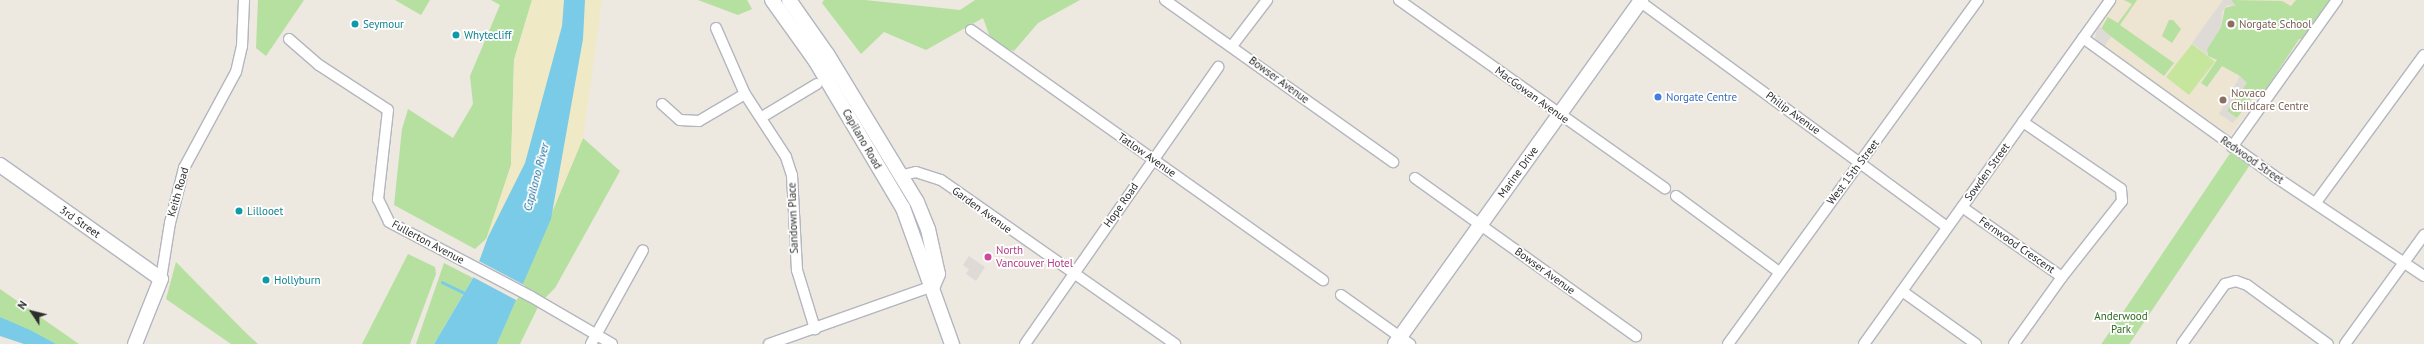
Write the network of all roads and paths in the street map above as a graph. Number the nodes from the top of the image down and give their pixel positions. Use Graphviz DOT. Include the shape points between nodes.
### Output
graph roads {
  1 [pos="244,0"];
  2 [pos="772,0"];
  3 [pos="789,0"];
  4 [pos="1165,0"];
  5 [pos="1267,0"];
  6 [pos="1400,0"];
  7 [pos="1639,0"];
  8 [pos="1978,0"];
  9 [pos="2110,0"];
  10 [pos="2336,0"];
  11 [pos="716,28"];
  12 [pos="971,30"];
  13 [pos="2083,38"];
  14 [pos="289,39"];
  15 [pos="1232,46"];
  16 [pos="2424,55"];
  17 [pos="1218,67"];
  18 [pos="817,84"];
  19 [pos="745,94"];
  20 [pos="662,104"];
  21 [pos="847,112"];
  22 [pos="1559,115"];
  23 [pos="762,117"];
  24 [pos="2023,122"];
  25 [pos="2232,146"];
  26 [pos="1153,159"];
  27 [pos="1393,162"];
  28 [pos="1860,163"];
  29 [pos="0,165"];
  30 [pos="903,174"];
  31 [pos="1415,178"];
  32 [pos="1665,188"];
  33 [pos="1676,196"];
  34 [pos="2317,201"];
  35 [pos="1962,207"];
  36 [pos="1480,225"];
  37 [pos="1947,227"];
  38 [pos="2424,235"];
  39 [pos="643,250"];
  40 [pos="2404,262"];
  41 [pos="1779,272"];
  42 [pos="1073,273"];
  43 [pos="2424,276"];
  44 [pos="2062,277"];
  45 [pos="161,279"];
  46 [pos="1323,280"];
  47 [pos="934,286"];
  48 [pos="1902,291"];
  49 [pos="1341,295"];
  50 [pos="815,329"];
  51 [pos="596,334"];
  52 [pos="1636,336"];
  53 [pos="1402,342"];
  54 [pos="134,344"];
  55 [pos="591,344"];
  56 [pos="612,344"];
  57 [pos="769,344"];
  58 [pos="952,344"];
  59 [pos="1025,344"];
  60 [pos="1175,344"];
  61 [pos="1728,344"];
  62 [pos="1864,344"];
  63 [pos="1976,344"];
  64 [pos="2014,344"];
  65 [pos="2182,344"];
  66 [pos="2328,344"];
  67 [pos="2345,344"];
  1 -- 45 [label="street, Keith Road" via="242,46 236,72 184,168 170,222"];
  2 -- 21 [label="main road, Capilano Road"];
  3 -- 30 [label="main road, Capilano Road"];
  4 -- 15 [label="street, Bowser Avenue"];
  5 -- 15 [label="street"];
  6 -- 22 [label="street, MacGowan Avenue"];
  7 -- 22 [label="main road, Marine Drive"];
  7 -- 28 [label="street, Philip Avenue"];
  8 -- 28 [label="street, West 15th Street"];
  9 -- 13 [label="street, Sowden Street"];
  10 -- 25 [label="street"];
  11 -- 19 [label="street, Sandown Place"];
  12 -- 26 [label="street, Tatlow Avenue"];
  13 -- 24 [label="street, Sowden Street"];
  13 -- 25 [label="street, Redwood Street"];
  14 -- 51 [label="street, Fullerton Avenue" via="319,65 388,110 379,206 389,222 530,296"];
  15 -- 27 [label="street, Bowser Avenue"];
  16 -- 34 [label="street"];
  17 -- 26 [label="street, Hope Road"];
  18 -- 23 [label="street"];
  19 -- 20 [label="street" via="699,120 680,120"];
  19 -- 23 [label="street, Sandown Place"];
  21 -- 30 [label="main road" via="858,120 893,171"];
  21 -- 47 [label="main road, Capilano Road" via="903,208 927,278"];
  22 -- 32 [label="street, MacGowan Avenue"];
  22 -- 36 [label="main road, Marine Drive"];
  23 -- 50 [label="street, Sandown Place" via="786,157 792,175 797,270"];
  24 -- 35 [label="street, Sowden Street"];
  24 -- 44 [label="street, Fernwood Crescent" via="2121,189 2122,201"];
  25 -- 34 [label="street, Redwood Street"];
  26 -- 42 [label="street, Hope Road"];
  26 -- 46 [label="street, Tatlow Avenue"];
  28 -- 37 [label="street, Philip Avenue"];
  28 -- 41 [label="street, West 15th Street"];
  29 -- 45 [label="main road, 3rd Street"];
  30 -- 42 [label="street, Garden Avenue" via="916,172 941,180"];
  30 -- 47 [label="main road, Capilano Road" via="928,229 938,274"];
  31 -- 36 [label="street, Bowser Avenue"];
  33 -- 41 [label="street"];
  34 -- 40 [label="street, Redwood Street"];
  35 -- 37 [label="street, Sowden Street"];
  35 -- 44 [label="street, Fernwood Crescent"];
  36 -- 52 [label="street, Bowser Avenue"];
  36 -- 53 [label="main road, Marine Drive"];
  37 -- 48 [label="street, Sowden Street"];
  38 -- 40 [label="street"];
  39 -- 51 [label="street"];
  40 -- 43 [label="street, Redwood Street"];
  40 -- 67 [label="street"];
  41 -- 61 [label="street, West 15th Street"];
  42 -- 59 [label="street, Hope Road"];
  42 -- 60 [label="street, Garden Avenue"];
  44 -- 64 [label="street"];
  45 -- 54 [label="main road, Keith Road"];
  47 -- 50 [label="street"];
  47 -- 58 [label="main road, Capilano Road"];
  48 -- 62 [label="street, Sowden Street"];
  48 -- 63 [label="street"];
  49 -- 53 [label="street"];
  50 -- 57 [label="street"];
  51 -- 55 [label="street"];
  51 -- 56 [label="street, Fullerton Avenue"];
  65 -- 66 [label="street" via="2225,284 2236,281 2247,284"];
}
